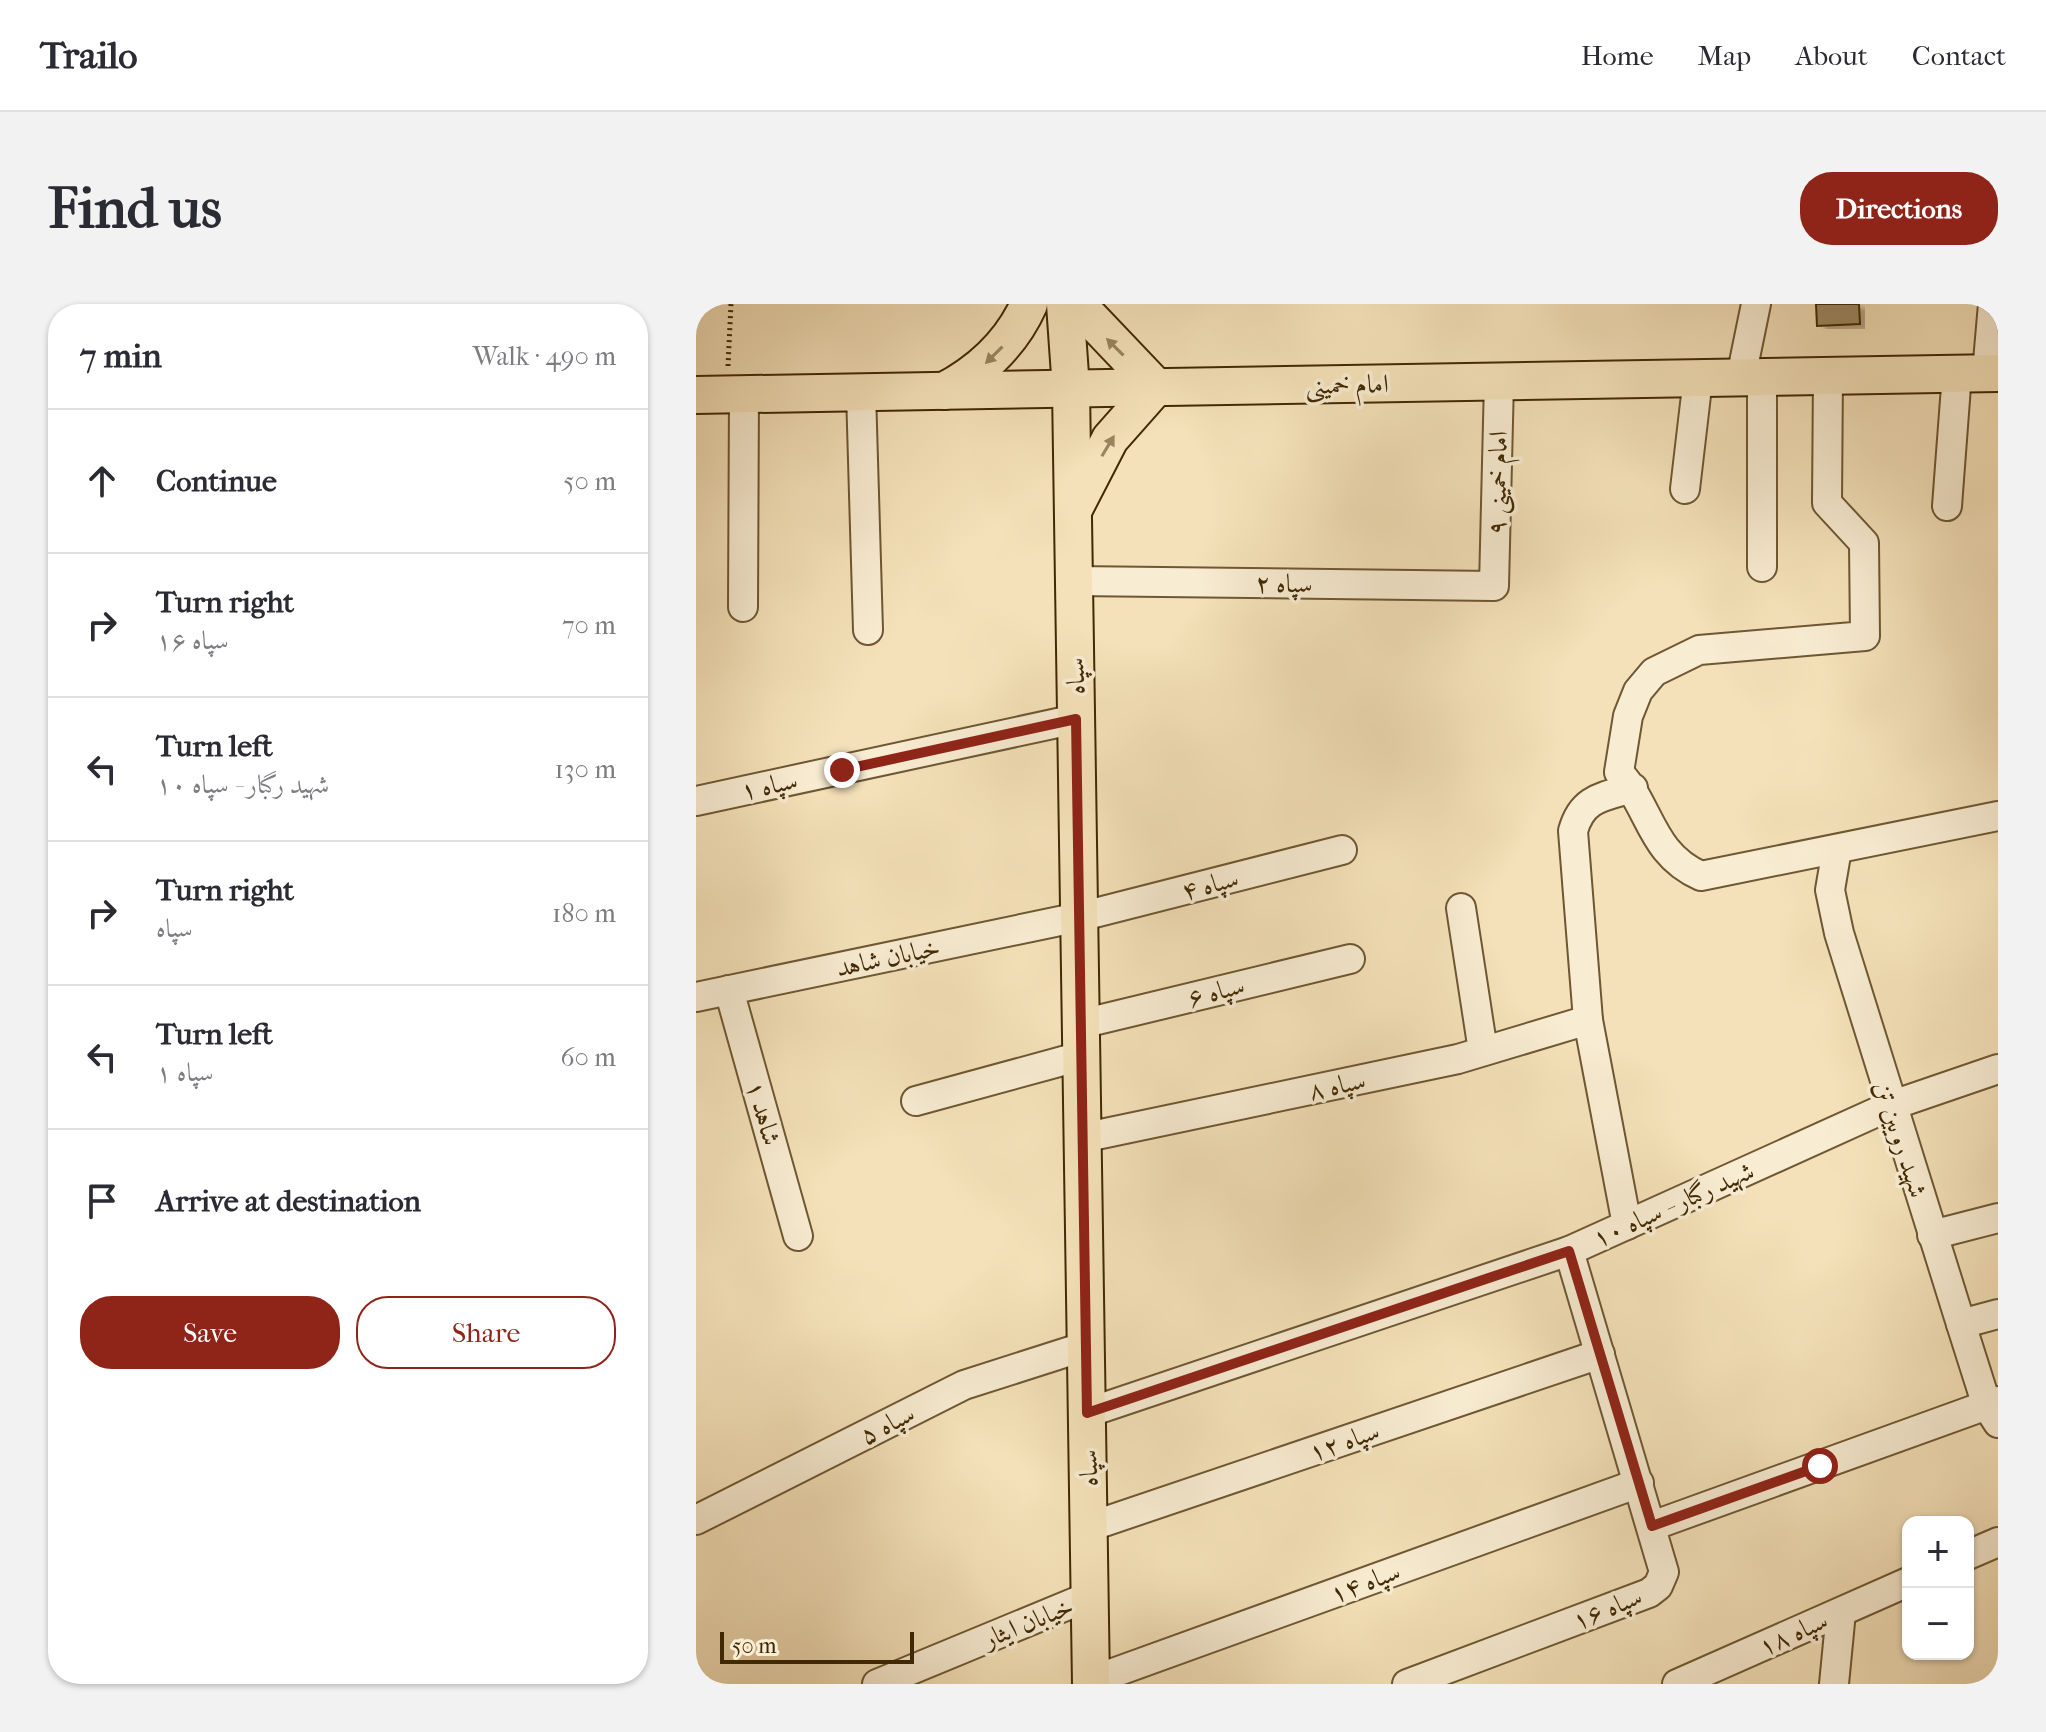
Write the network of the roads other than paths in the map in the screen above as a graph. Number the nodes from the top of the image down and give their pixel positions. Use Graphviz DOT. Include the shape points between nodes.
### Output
graph roads {
  1 [pos="1029,304"];
  2 [pos="1038,304"];
  3 [pos="1065,304"];
  4 [pos="1077,304"];
  5 [pos="1756,304"];
  6 [pos="1993,304"];
  7 [pos="1980,373"];
  8 [pos="1828,375"];
  9 [pos="1751,377"];
  10 [pos="1698,378"];
  11 [pos="1499,381"];
  12 [pos="1156,387"];
  13 [pos="1071,389"];
  14 [pos="944,391"];
  15 [pos="861,392"];
  16 [pos="722,395"];
  17 [pos="1685,489"];
  18 [pos="1947,506"];
  19 [pos="1073,512"];
  20 [pos="1762,567"];
  21 [pos="1074,581"];
  22 [pos="1494,586"];
  23 [pos="743,607"];
  24 [pos="868,630"];
  25 [pos="1076,719"];
  26 [pos="1633,788"];
  27 [pos="696,801"];
  28 [pos="1998,816"];
  29 [pos="1837,849"];
  30 [pos="1342,850"];
  31 [pos="1461,908"];
  32 [pos="1079,917"];
  33 [pos="1350,959"];
  34 [pos="729,990"];
  35 [pos="696,997"];
  36 [pos="1588,1020"];
  37 [pos="1081,1040"];
  38 [pos="1483,1051"];
  39 [pos="1998,1069"];
  40 [pos="916,1101"];
  41 [pos="1890,1106"];
  42 [pos="1082,1138"];
  43 [pos="1998,1218"];
  44 [pos="1627,1225"];
  45 [pos="1932,1235"];
  46 [pos="798,1236"];
  47 [pos="1569,1251"];
  48 [pos="1998,1314"];
  49 [pos="1961,1324"];
  50 [pos="1086,1346"];
  51 [pos="1600,1354"];
  52 [pos="1994,1410"];
  53 [pos="1087,1413"];
  54 [pos="1639,1483"];
  55 [pos="696,1520"];
  56 [pos="1652,1526"];
  57 [pos="1089,1527"];
  58 [pos="1998,1542"];
  59 [pos="1974,1552"];
  60 [pos="1902,1585"];
  61 [pos="1090,1596"];
  62 [pos="1841,1612"];
  63 [pos="1091,1682"];
  64 [pos="877,1684"];
  65 [pos="1407,1684"];
  66 [pos="1677,1684"];
  67 [pos="1834,1684"];
  1 -- 14 [label="main road, one-way" via="998,352"];
  2 -- 13 [label="main road"];
  3 -- 13 [label="main road, سپاه"];
  12 -- 4 [label="main road, one-way"];
  5 -- 9 [label="street"];
  6 -- 7 [label="street"];
  7 -- 8 [label="main road, امام خمینی"];
  7 -- 18 [label="street"];
  8 -- 9 [label="main road, امام خمینی"];
  8 -- 26 [label="street" via="1827,503 1864,543 1865,636 1699,650 1654,672 1638,691 1628,716 1619,772"];
  9 -- 10 [label="main road, امام خمینی"];
  9 -- 20 [label="street"];
  10 -- 11 [label="main road, امام خمینی"];
  10 -- 17 [label="street"];
  11 -- 12 [label="main road, امام خمینی"];
  11 -- 22 [label="street, امام خمینی ۹"];
  12 -- 13 [label="main road, امام خمینی"];
  19 -- 12 [label="main road, one-way" via="1110,439"];
  13 -- 14 [label="main road, امام خمینی"];
  13 -- 19 [label="main road, سپاه"];
  14 -- 15 [label="main road, امام خمینی"];
  15 -- 16 [label="main road, امام خمینی"];
  15 -- 24 [label="street"];
  16 -- 23 [label="street"];
  19 -- 21 [label="main road, سپاه"];
  21 -- 22 [label="street, سپاه ۲"];
  21 -- 25 [label="main road, سپاه"];
  25 -- 27 [label="street, سپاه ۱"];
  25 -- 32 [label="main road, سپاه"];
  26 -- 29 [label="street" via="1662,846 1679,867 1701,876"];
  26 -- 36 [label="street" via="1597,798 1578,812 1573,831"];
  28 -- 29 [label="street"];
  29 -- 41 [label="street, شهید رویین تن" via="1830,890"];
  30 -- 32 [label="street, سپاه ۴"];
  31 -- 38 [label="street"];
  32 -- 34 [label="street, خیابان شاهد"];
  32 -- 37 [label="main road, سپاه"];
  33 -- 37 [label="street, سپاه ۶"];
  34 -- 35 [label="street, خیابان شاهد"];
  34 -- 46 [label="street, شاهد ۱"];
  36 -- 38 [label="street, سپاه ۸"];
  36 -- 44 [label="street"];
  37 -- 40 [label="street, سپاه ۶"];
  37 -- 42 [label="main road, سپاه"];
  38 -- 42 [label="street, سپاه ۸"];
  39 -- 41 [label="street, شهید رگبار - سپاه ۱۰"];
  41 -- 44 [label="street, شهید رگبار - سپاه ۱۰"];
  41 -- 45 [label="street, شهید رویین تن"];
  42 -- 50 [label="main road, سپاه"];
  43 -- 45 [label="street"];
  44 -- 47 [label="street, شهید رگبار - سپاه ۱۰"];
  45 -- 49 [label="street, شهید رویین تن"];
  47 -- 51 [label="street, سپاه ۱۶"];
  47 -- 53 [label="street, شهید رگبار - سپاه ۱۰"];
  48 -- 49 [label="street"];
  49 -- 52 [label="street, شهید رویین تن"];
  50 -- 53 [label="main road, سپاه"];
  50 -- 55 [label="street, سپاه ۵" via="964,1385"];
  51 -- 54 [label="street, سپاه ۱۶"];
  51 -- 57 [label="street, سپاه ۱۲"];
  52 -- 56 [label="street"];
  53 -- 57 [label="main road, سپاه"];
  54 -- 56 [label="street, سپاه ۱۶"];
  54 -- 63 [label="street, سپاه ۱۴"];
  56 -- 65 [label="street, سپاه ۱۶" via="1664,1572 1649,1593"];
  57 -- 61 [label="main road, سپاه"];
  58 -- 59 [label="street"];
  60 -- 62 [label="street, سپاه ۱۸"];
  61 -- 63 [label="main road, سپاه"];
  61 -- 64 [label="street, خیابان ایثار"];
  62 -- 66 [label="street, سپاه ۱۸"];
  62 -- 67 [label="street"];
}
